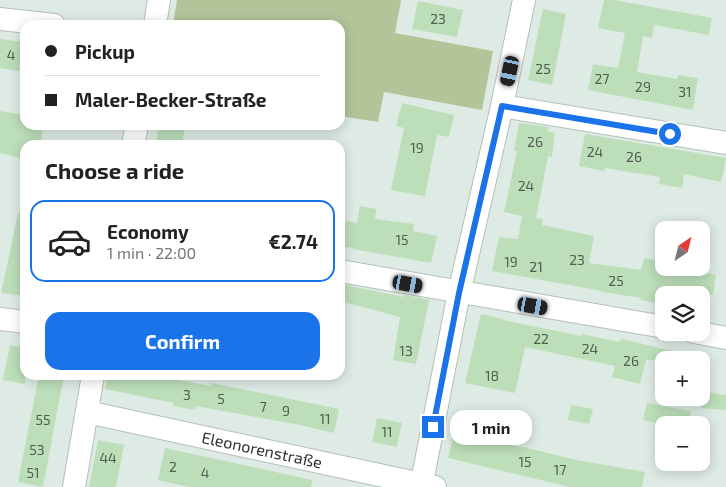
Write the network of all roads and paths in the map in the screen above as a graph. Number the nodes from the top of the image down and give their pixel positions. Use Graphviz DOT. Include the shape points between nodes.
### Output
graph roads {
  1 [pos="159,0"];
  2 [pos="524,0"];
  3 [pos="0,19"];
  4 [pos="155,20"];
  5 [pos="20,21"];
  6 [pos="502,106"];
  7 [pos="726,143"];
  8 [pos="345,272"];
  9 [pos="459,293"];
  10 [pos="0,318"];
  11 [pos="20,321"];
  12 [pos="655,326"];
  13 [pos="710,335"];
  14 [pos="726,338"];
  15 [pos="92,380"];
  16 [pos="87,412"];
  17 [pos="426,486"];
  18 [pos="74,487"];
  1 -- 4 [label="street"];
  2 -- 6 [label="street"];
  3 -- 5 [label="street"];
  6 -- 7 [label="street"];
  6 -- 9 [label="street"];
  8 -- 9 [label="street"];
  9 -- 12 [label="street"];
  9 -- 17 [label="street"];
  10 -- 11 [label="street"];
  13 -- 14 [label="street"];
  15 -- 16 [label="street"];
  16 -- 17 [label="street, Eleonorenstraße"];
  16 -- 18 [label="street"];
}
